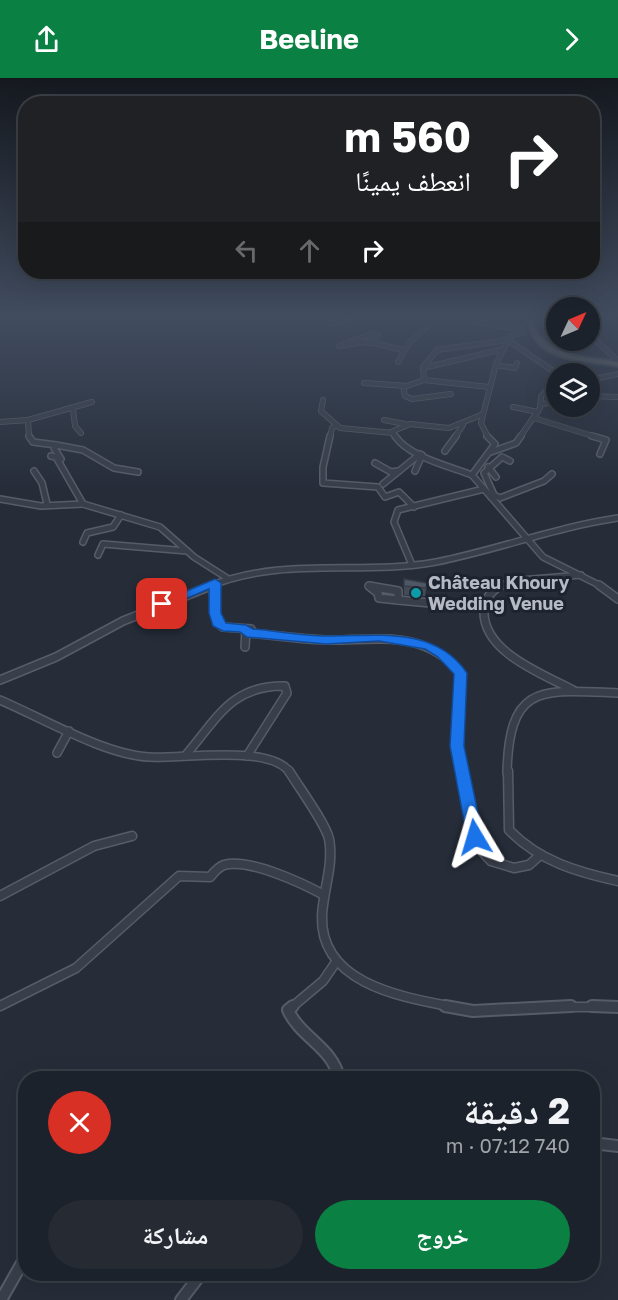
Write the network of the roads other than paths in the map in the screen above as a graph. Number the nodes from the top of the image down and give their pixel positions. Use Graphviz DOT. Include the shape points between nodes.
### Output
graph roads {
  1 [pos="424,375"];
  2 [pos="493,375"];
  3 [pos="555,375"];
  4 [pos="424,380"];
  5 [pos="364,383"];
  6 [pos="404,386"];
  7 [pos="489,387"];
  8 [pos="451,394"];
  9 [pos="600,395"];
  10 [pos="617,396"];
  11 [pos="323,400"];
  12 [pos="92,402"];
  13 [pos="546,403"];
  14 [pos="542,404"];
  15 [pos="513,407"];
  16 [pos="74,409"];
  17 [pos="538,412"];
  18 [pos="481,415"];
  19 [pos="534,418"];
  20 [pos="27,420"];
  21 [pos="384,420"];
  22 [pos="0,422"];
  23 [pos="464,423"];
  24 [pos="405,424"];
  25 [pos="336,425"];
  26 [pos="390,432"];
  27 [pos="81,434"];
  28 [pos="56,445"];
  29 [pos="445,451"];
  30 [pos="488,452"];
  31 [pos="508,453"];
  32 [pos="600,454"];
  33 [pos="421,455"];
  34 [pos="51,456"];
  35 [pos="502,457"];
  36 [pos="510,461"];
  37 [pos="375,463"];
  38 [pos="59,464"];
  39 [pos="488,468"];
  40 [pos="34,471"];
  41 [pos="398,471"];
  42 [pos="414,471"];
  43 [pos="138,472"];
  44 [pos="552,474"];
  45 [pos="472,475"];
  46 [pos="496,477"];
  47 [pos="383,484"];
  48 [pos="484,489"];
  49 [pos="492,496"];
  50 [pos="0,500"];
  51 [pos="47,504"];
  52 [pos="83,504"];
  53 [pos="414,507"];
  54 [pos="121,515"];
  55 [pos="618,518"];
  56 [pos="530,539"];
  57 [pos="83,542"];
  58 [pos="187,551"];
  59 [pos="98,555"];
  60 [pos="412,565"];
  61 [pos="581,575"];
  62 [pos="227,578"];
  63 [pos="215,583"];
  64 [pos="618,599"];
  65 [pos="398,600"];
  66 [pos="438,603"];
  67 [pos="483,612"];
  68 [pos="284,630"];
  69 [pos="247,631"];
  70 [pos="245,646"];
  71 [pos="0,680"];
  72 [pos="575,691"];
  73 [pos="618,693"];
  74 [pos="0,699"];
  75 [pos="69,731"];
  76 [pos="57,753"];
  77 [pos="185,756"];
  78 [pos="247,756"];
  79 [pos="132,836"];
  80 [pos="539,856"];
  81 [pos="618,881"];
  82 [pos="324,895"];
  83 [pos="0,896"];
  84 [pos="336,962"];
  85 [pos="0,1006"];
  86 [pos="618,1007"];
  87 [pos="337,1071"];
  88 [pos="600,1144"];
  89 [pos="618,1146"];
  90 [pos="18,1270"];
  91 [pos="196,1281"];
  92 [pos="1,1300"];
  93 [pos="181,1300"];
  1 -- 4 [label="street"];
  2 -- 7 [label="street"];
  3 -- 14 [label="street" via="554,384 541,396"];
  4 -- 6 [label="street"];
  4 -- 7 [label="street"];
  5 -- 6 [label="street"];
  6 -- 8 [label="street" via="405,396 412,399"];
  7 -- 18 [label="street"];
  9 -- 10 [label="street"];
  11 -- 25 [label="street" via="320,410"];
  12 -- 16 [label="street"];
  13 -- 14 [label="street"];
  14 -- 17 [label="street"];
  15 -- 17 [label="street"];
  16 -- 20 [label="street"];
  16 -- 27 [label="street" via="75,426"];
  17 -- 19 [label="street"];
  18 -- 23 [label="street"];
  18 -- 30 [label="street" via="484,432 495,444"];
  19 -- 30 [label="street" via="516,443"];
  19 -- 32 [label="street" via="606,440"];
  20 -- 22 [label="street"];
  20 -- 28 [label="street" via="33,442"];
  21 -- 24 [label="street"];
  23 -- 24 [label="street" via="449,428"];
  23 -- 29 [label="street"];
  24 -- 26 [label="street"];
  25 -- 26 [label="street"];
  25 -- 53 [label="street" via="324,459 324,483 378,487 385,497 399,492"];
  26 -- 33 [label="street"];
  28 -- 38 [label="street"];
  28 -- 43 [label="street" via="82,450 114,468"];
  30 -- 45 [label="street"];
  31 -- 35 [label="street"];
  33 -- 41 [label="street"];
  33 -- 42 [label="street"];
  33 -- 45 [label="street"];
  34 -- 38 [label="street"];
  35 -- 36 [label="street"];
  35 -- 39 [label="street"];
  37 -- 41 [label="street" via="391,472"];
  38 -- 52 [label="street"];
  39 -- 46 [label="street"];
  39 -- 49 [label="street" via="484,472"];
  40 -- 51 [label="street" via="42,483"];
  41 -- 47 [label="street"];
  44 -- 49 [label="street" via="500,498"];
  45 -- 48 [label="street"];
  48 -- 49 [label="street"];
  48 -- 53 [label="street"];
  49 -- 56 [label="street"];
  50 -- 51 [label="street"];
  51 -- 52 [label="street"];
  52 -- 54 [label="street"];
  53 -- 60 [label="street" via="398,510 394,517"];
  54 -- 57 [label="street" via="113,527 87,533"];
  54 -- 58 [label="street" via="160,527"];
  55 -- 56 [label="street" via="582,522"];
  56 -- 60 [label="street"];
  56 -- 61 [label="street" via="549,562"];
  58 -- 59 [label="street" via="103,544"];
  58 -- 62 [label="street"];
  60 -- 62 [label="street" via="335,565"];
  61 -- 64 [label="street"];
  61 -- 67 [label="street" via="503,584 488,596"];
  62 -- 63 [label="street"];
  63 -- 69 [label="street" via="218,623"];
  63 -- 71 [label="street" via="123,621 64,653"];
  65 -- 67 [label="street" via="433,600"];
  66 -- 67 [label="street"];
  67 -- 72 [label="street" via="485,630 497,643"];
  68 -- 69 [label="street"];
  69 -- 70 [label="street"];
  69 -- 80 [label="street" via="326,640 379,637 429,646 443,654 461,673 458,754 478,847 491,861 514,868 529,865"];
  72 -- 73 [label="street"];
  72 -- 80 [label="street" via="558,691 532,699 517,712 510,728 509,830"];
  74 -- 75 [label="street"];
  75 -- 76 [label="street"];
  75 -- 77 [label="street" via="128,754"];
  77 -- 78 [label="street"];
  77 -- 78 [label="street" via="235,697 270,686 285,686 287,693"];
  78 -- 82 [label="street" via="271,759 286,766 328,832 331,857"];
  79 -- 83 [label="street" via="94,846"];
  80 -- 81 [label="street" via="582,873"];
  82 -- 84 [label="street" via="324,934"];
  82 -- 85 [label="street" via="303,884 232,863 216,869 210,877 179,876 76,968"];
  84 -- 86 [label="street" via="383,992 457,1009"];
  84 -- 87 [label="street" via="323,981 288,1010 334,1062"];
  88 -- 89 [label="street"];
  90 -- 92 [label="street"];
  91 -- 93 [label="street"];
}
